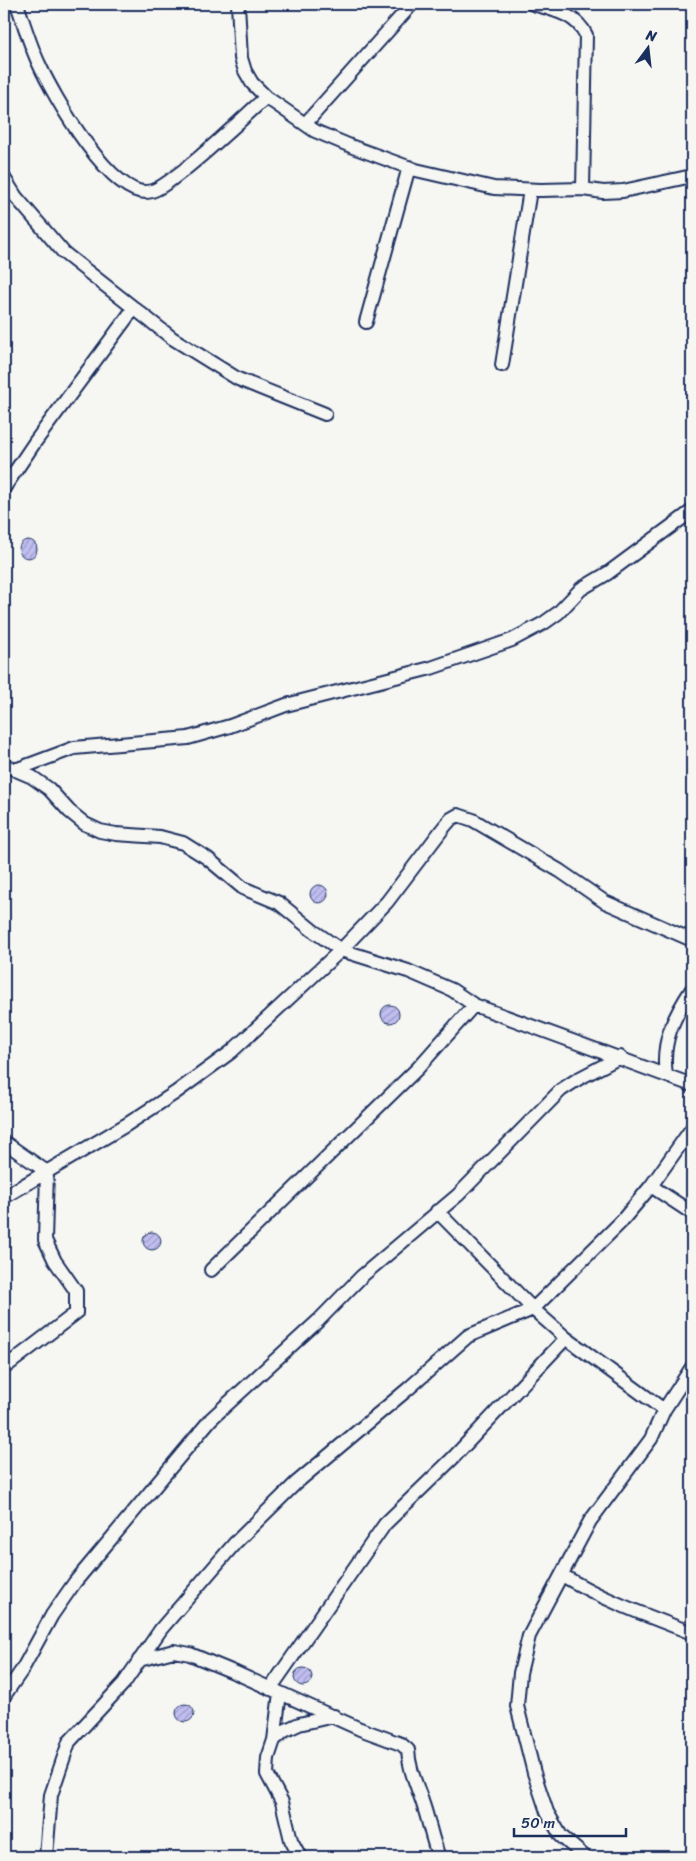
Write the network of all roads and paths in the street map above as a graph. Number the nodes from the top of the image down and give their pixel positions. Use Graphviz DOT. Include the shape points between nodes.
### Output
graph roads {
  1 [pos="16,4"];
  2 [pos="238,4"];
  3 [pos="412,4"];
  4 [pos="533,4"];
  5 [pos="266,97"];
  6 [pos="305,124"];
  7 [pos="409,167"];
  8 [pos="692,176"];
  9 [pos="4,178"];
  10 [pos="584,189"];
  11 [pos="530,190"];
  12 [pos="134,308"];
  13 [pos="366,322"];
  14 [pos="502,365"];
  15 [pos="325,414"];
  16 [pos="4,488"];
  17 [pos="692,511"];
  18 [pos="10,768"];
  19 [pos="692,940"];
  20 [pos="341,950"];
  21 [pos="692,989"];
  22 [pos="474,1005"];
  23 [pos="620,1058"];
  24 [pos="666,1075"];
  25 [pos="692,1085"];
  26 [pos="692,1128"];
  27 [pos="4,1142"];
  28 [pos="47,1172"];
  29 [pos="650,1186"];
  30 [pos="4,1198"];
  31 [pos="437,1211"];
  32 [pos="692,1213"];
  33 [pos="210,1270"];
  34 [pos="533,1309"];
  35 [pos="566,1338"];
  36 [pos="692,1367"];
  37 [pos="4,1368"];
  38 [pos="664,1410"];
  39 [pos="562,1575"];
  40 [pos="692,1633"];
  41 [pos="139,1660"];
  42 [pos="275,1691"];
  43 [pos="4,1696"];
  44 [pos="334,1716"];
  45 [pos="274,1740"];
  46 [pos="46,1857"];
  47 [pos="300,1857"];
  48 [pos="439,1857"];
  49 [pos="585,1857"];
  1 -- 5 [label="street" via="39,64 73,127 94,155 126,186 152,191 166,184 211,149"];
  2 -- 5 [label="street" via="241,58 252,83"];
  3 -- 6 [label="street"];
  4 -- 10 [label="street" via="566,14 576,20 586,35"];
  5 -- 6 [label="street"];
  6 -- 7 [label="street" via="353,147"];
  7 -- 11 [label="street" via="494,188"];
  7 -- 13 [label="street"];
  8 -- 10 [label="street" via="623,191"];
  9 -- 12 [label="street" via="64,253"];
  10 -- 11 [label="street"];
  11 -- 14 [label="street"];
  12 -- 15 [label="street" via="172,338 238,379"];
  12 -- 16 [label="street"];
  17 -- 18 [label="street" via="581,589 551,618 512,640 430,668 286,705 188,738 74,748"];
  18 -- 20 [label="street" via="32,777 85,824 100,831 160,837 184,843 243,888 279,903"];
  19 -- 20 [label="street" via="605,902 560,870 473,820 458,815 444,827 387,902"];
  20 -- 22 [label="street" via="408,971 452,990"];
  20 -- 28 [label="street" via="231,1052 126,1125"];
  21 -- 24 [label="street" via="672,1023 664,1061"];
  22 -- 23 [label="street"];
  22 -- 33 [label="street" via="418,1068"];
  23 -- 24 [label="street"];
  23 -- 31 [label="street" via="561,1090 458,1195"];
  24 -- 25 [label="street"];
  26 -- 29 [label="street"];
  27 -- 28 [label="street"];
  28 -- 30 [label="street"];
  28 -- 37 [label="street" via="45,1240 76,1291 76,1313"];
  29 -- 32 [label="street"];
  29 -- 34 [label="street" via="620,1223"];
  31 -- 34 [label="street"];
  31 -- 43 [label="street" via="362,1276 211,1419 75,1582"];
  34 -- 35 [label="street"];
  34 -- 41 [label="street" via="468,1336 296,1483 234,1543"];
  35 -- 38 [label="street"];
  35 -- 42 [label="street" via="452,1459 384,1524"];
  36 -- 38 [label="street"];
  38 -- 39 [label="street" via="651,1439 590,1521"];
  39 -- 40 [label="street" via="627,1608"];
  39 -- 49 [label="street" via="529,1636 520,1674 518,1706 547,1812 561,1836"];
  41 -- 42 [label="street" via="174,1650 202,1658"];
  41 -- 46 [label="street" via="124,1683 69,1742 51,1795"];
  42 -- 44 [label="street"];
  42 -- 45 [label="street"];
  44 -- 45 [label="street" via="299,1724"];
  44 -- 48 [label="street" via="408,1750 411,1773"];
  45 -- 47 [label="street" via="267,1774 282,1802 291,1840"];
}
